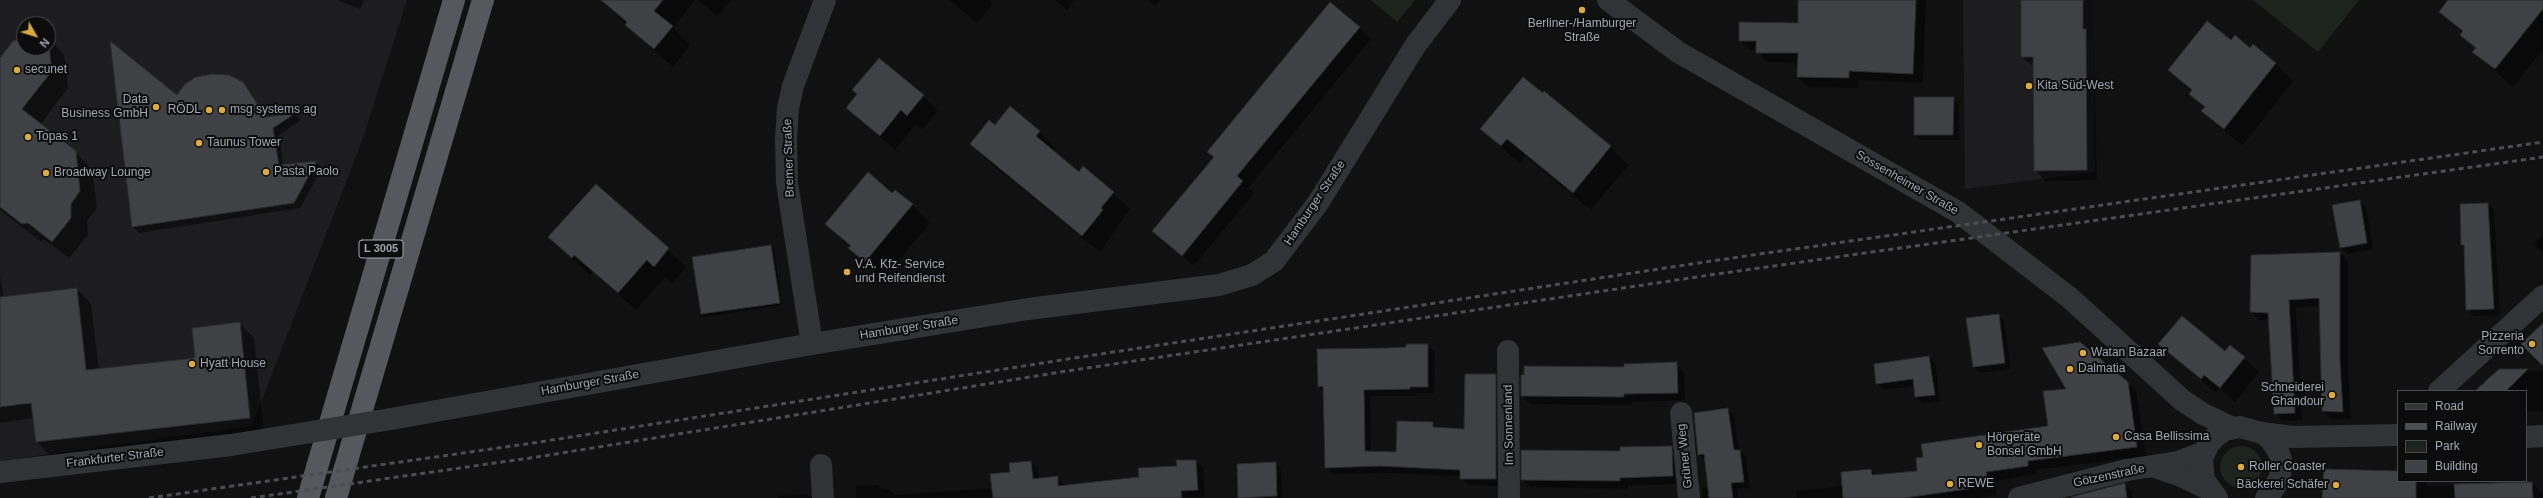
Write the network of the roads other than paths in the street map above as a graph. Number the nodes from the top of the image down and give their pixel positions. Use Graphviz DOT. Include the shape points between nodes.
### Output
graph roads {
  1 [pos="454,0"];
  2 [pos="483,0"];
  3 [pos="825,0"];
  4 [pos="1608,0"];
  5 [pos="1447,2"];
  6 [pos="2543,296"];
  7 [pos="812,344"];
  8 [pos="1508,351"];
  9 [pos="2440,390"];
  10 [pos="2182,400"];
  11 [pos="1681,413"];
  12 [pos="2233,428"];
  13 [pos="2393,431"];
  14 [pos="2262,433"];
  15 [pos="2543,436"];
  16 [pos="2320,437"];
  17 [pos="2527,437"];
  18 [pos="231,445"];
  19 [pos="2205,451"];
  20 [pos="821,465"];
  21 [pos="2154,467"];
  22 [pos="2281,469"];
  23 [pos="0,472"];
  24 [pos="2213,493"];
  25 [pos="2270,496"];
  26 [pos="308,498"];
  27 [pos="336,498"];
  28 [pos="823,498"];
  29 [pos="1509,498"];
  30 [pos="1689,498"];
  31 [pos="2019,498"];
  1 -- 26 [label="highway, L 3005"];
  2 -- 27 [label="highway, L 3005"];
  3 -- 7 [label="street, Bremer Straße" via="793,86 788,108 786,138 787,183"];
  4 -- 10 [label="street, Sossenheimer Straße" via="1678,52 1958,212 2070,298"];
  5 -- 7 [label="street, Hamburger Straße" via="1414,46 1318,203 1274,261 1252,275 1218,285 1028,309"];
  6 -- 9 [label="street"];
  7 -- 18 [label="street, Hamburger Straße, bridge"];
  8 -- 29 [label="street, Im Sonnenland"];
  10 -- 12 [label="street, Sossenheimer Straße" via="2203,414"];
  10 -- 19 [label="street, Sossenheimer Straße" via="2195,423"];
  11 -- 30 [label="street, Grüner Weg"];
  12 -- 14 [label="street" via="2248,428"];
  12 -- 19 [label="street" via="2214,437"];
  13 -- 16 [label="street"];
  14 -- 16 [label="street"];
  14 -- 22 [label="street" via="2278,451"];
  15 -- 17 [label="street"];
  16 -- 22 [label="street" via="2300,449"];
  18 -- 23 [label="street, Frankfurter Straße"];
  19 -- 21 [label="street, Götzenstraße" via="2178,462"];
  19 -- 24 [label="street" via="2202,473"];
  20 -- 28 [label="street"];
  21 -- 24 [label="street, Götzenstraße" via="2179,475"];
  21 -- 31 [label="street, Götzenstraße" via="2127,470"];
  22 -- 25 [label="street"];
}
